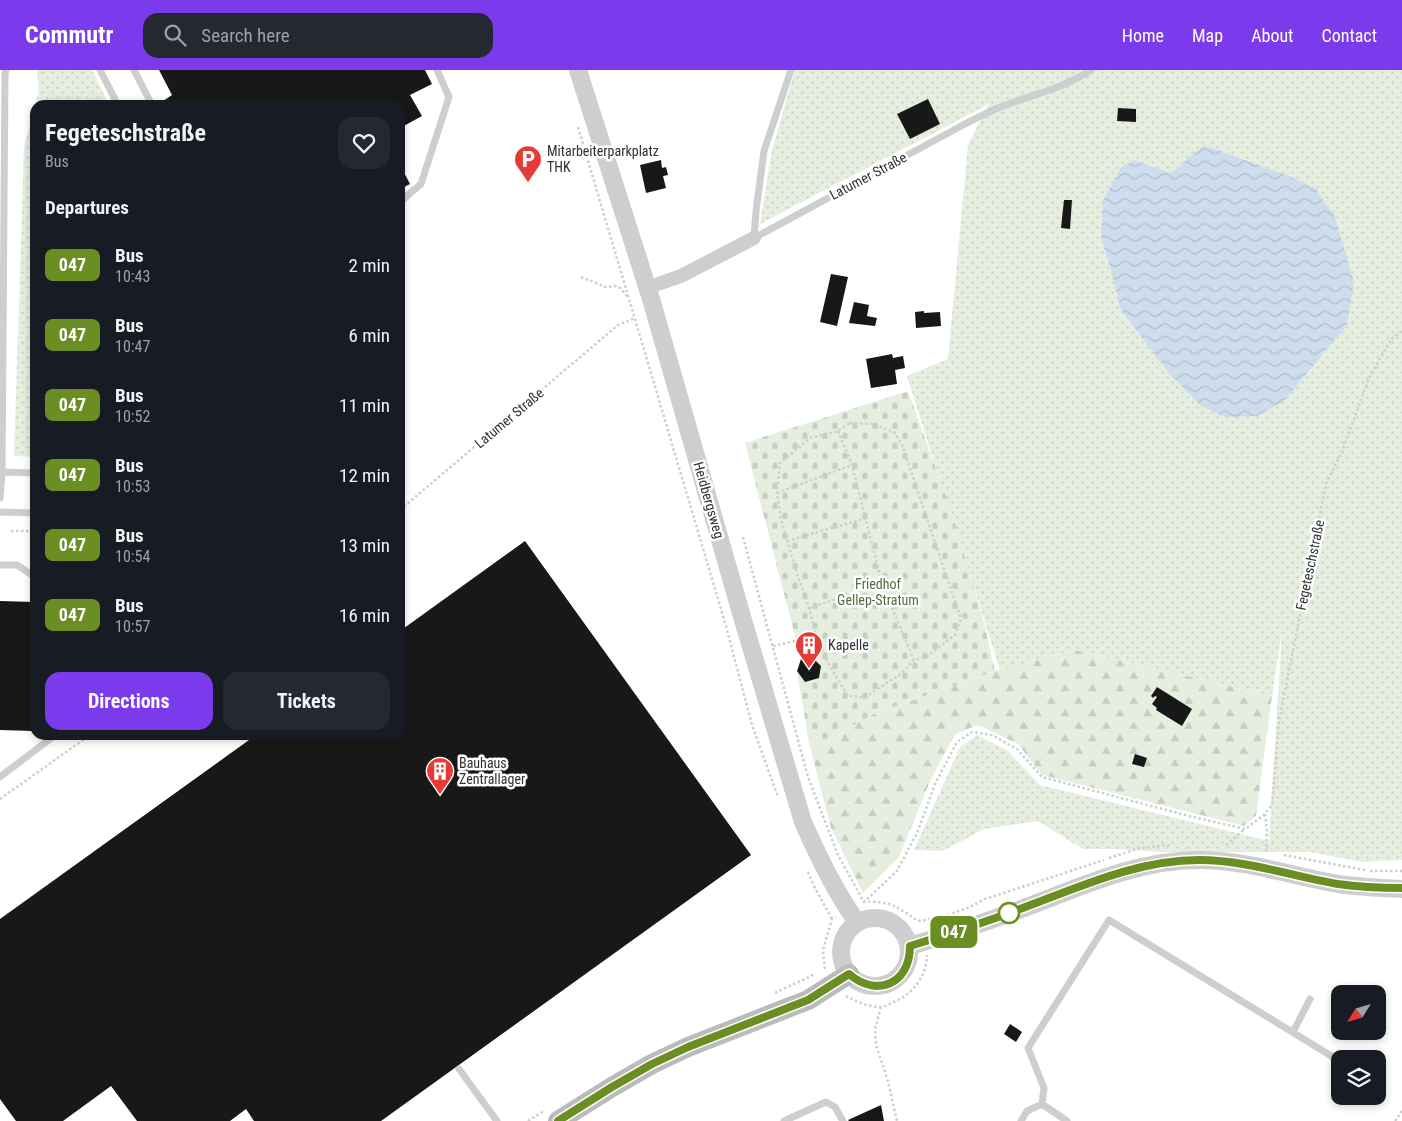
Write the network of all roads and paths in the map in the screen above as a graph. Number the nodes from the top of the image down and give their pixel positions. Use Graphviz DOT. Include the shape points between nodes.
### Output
graph roads {
  1 [pos="6,70"];
  2 [pos="100,70"];
  3 [pos="134,70"];
  4 [pos="437,70"];
  5 [pos="578,70"];
  6 [pos="791,70"];
  7 [pos="1091,70"];
  8 [pos="2,98"];
  9 [pos="115,100"];
  10 [pos="149,100"];
  11 [pos="578,127"];
  12 [pos="405,198"];
  13 [pos="754,238"];
  14 [pos="581,277"];
  15 [pos="647,288"];
  16 [pos="629,298"];
  17 [pos="635,318"];
  18 [pos="1402,331"];
  19 [pos="838,431"];
  20 [pos="852,465"];
  21 [pos="1,472"];
  22 [pos="30,473"];
  23 [pos="777,493"];
  24 [pos="0,498"];
  25 [pos="405,506"];
  26 [pos="0,512"];
  27 [pos="30,513"];
  28 [pos="866,518"];
  29 [pos="11,531"];
  30 [pos="30,531"];
  31 [pos="743,537"];
  32 [pos="787,541"];
  33 [pos="0,565"];
  34 [pos="30,574"];
  35 [pos="882,584"];
  36 [pos="809,608"];
  37 [pos="726,626"];
  38 [pos="816,636"];
  39 [pos="773,646"];
  40 [pos="914,660"];
  41 [pos="48,740"];
  42 [pos="83,740"];
  43 [pos="0,777"];
  44 [pos="0,799"];
  45 [pos="1265,814"];
  46 [pos="1245,828"];
  47 [pos="1226,845"];
  48 [pos="1266,852"];
  49 [pos="1402,888"];
  50 [pos="858,922"];
  51 [pos="918,922"];
  52 [pos="918,944"];
  53 [pos="842,979"];
  54 [pos="1310,999"];
  55 [pos="881,1007"];
  56 [pos="1293,1032"];
  57 [pos="1331,1056"];
  58 [pos="459,1068"];
  59 [pos="1042,1104"];
  60 [pos="1402,1111"];
  61 [pos="497,1121"];
  62 [pos="558,1121"];
  63 [pos="784,1121"];
  64 [pos="844,1121"];
  65 [pos="897,1121"];
  66 [pos="1021,1121"];
  67 [pos="1067,1121"];
  68 [pos="1395,1121"];
  1 -- 8 [label="lane"];
  2 -- 9 [label="lane"];
  3 -- 10 [label="lane"];
  4 -- 12 [label="lane" via="449,97 422,184"];
  5 -- 15 [label="street, Heidbergsweg"];
  6 -- 13 [label="lane" via="764,151"];
  7 -- 13 [label="lane, Latumer Straße" via="1060,87 999,108 963,125"];
  8 -- 21 [label="lane"];
  11 -- 16 [label="path"];
  13 -- 15 [label="street, Latumer Straße" via="681,276"];
  14 -- 16 [label="path" via="606,287 615,286"];
  15 -- 50 [label="street, Heidbergsweg" via="802,822 816,853"];
  16 -- 17 [label="path"];
  17 -- 25 [label="path, Latumer Straße" via="618,325"];
  17 -- 37 [label="path"];
  18 -- 45 [label="path, Fegeteschstraße" via="1391,339 1369,378 1342,452 1326,484 1279,721 1272,805"];
  19 -- 20 [label="path"];
  19 -- 23 [label="path" via="810,438 780,463"];
  19 -- 40 [label="path" via="850,424 874,424 894,433 902,445 961,619 955,635 926,657"];
  20 -- 23 [label="path"];
  20 -- 28 [label="path"];
  21 -- 22 [label="lane"];
  21 -- 24 [label="lane"];
  23 -- 32 [label="path"];
  26 -- 27 [label="lane"];
  28 -- 32 [label="path"];
  28 -- 35 [label="path"];
  29 -- 30 [label="path"];
  31 -- 39 [label="path"];
  32 -- 36 [label="path"];
  33 -- 34 [label="lane" via="17,565"];
  35 -- 36 [label="path"];
  35 -- 40 [label="path"];
  36 -- 38 [label="path"];
  38 -- 39 [label="path"];
  38 -- 40 [label="path" via="848,696 865,697 901,674"];
  39 -- 46 [label="path" via="817,802 838,855 864,902 897,871 957,742 972,732 992,735 1017,749 1042,777"];
  41 -- 43 [label="lane"];
  42 -- 44 [label="path"];
  45 -- 46 [label="path"];
  45 -- 48 [label="path"];
  46 -- 47 [label="path"];
  49 -- 52 [label="street" via="1339,884 1224,861 1161,862 1106,876"];
  50 -- 52 [label="street" via="879,917 890,920"];
  50 -- 53 [label="street" via="844,936"];
  51 -- 52 [label="path"];
  52 -- 53 [label="street" via="906,968 890,983 879,986"];
  52 -- 55 [label="path" via="927,958 919,982 897,1001"];
  53 -- 55 [label="path" via="846,995"];
  53 -- 62 [label="main road" via="808,1000 652,1064"];
  54 -- 56 [label="lane"];
  55 -- 65 [label="path" via="875,1030 876,1045"];
  56 -- 57 [label="lane"];
  56 -- 59 [label="lane" via="1109,920 1028,1048 1044,1088"];
  58 -- 61 [label="lane"];
  59 -- 66 [label="lane" via="1027,1111"];
  59 -- 67 [label="lane"];
  60 -- 68 [label="path"];
  63 -- 64 [label="lane" via="826,1102 835,1107"];
}
